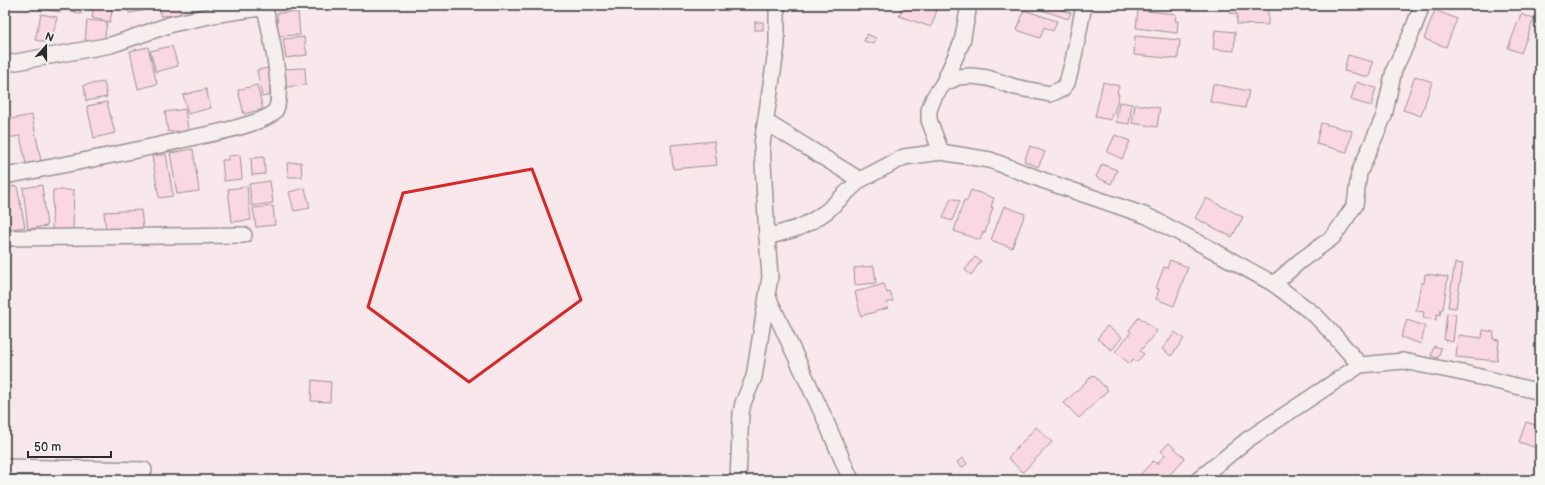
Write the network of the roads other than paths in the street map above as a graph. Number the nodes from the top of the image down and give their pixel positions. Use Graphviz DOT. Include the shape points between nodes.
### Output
graph roads {
  1 [pos="778,5"];
  2 [pos="969,5"];
  3 [pos="1084,5"];
  4 [pos="1422,5"];
  5 [pos="5,64"];
  6 [pos="943,84"];
  7 [pos="766,122"];
  8 [pos="941,152"];
  9 [pos="5,176"];
  10 [pos="860,180"];
  11 [pos="244,235"];
  12 [pos="767,237"];
  13 [pos="5,238"];
  14 [pos="1274,284"];
  15 [pos="768,297"];
  16 [pos="1360,366"];
  17 [pos="1540,392"];
  18 [pos="5,467"];
  19 [pos="144,470"];
  20 [pos="738,480"];
  21 [pos="851,480"];
  22 [pos="1198,480"];
  1 -- 7 [label="street" via="777,45"];
  2 -- 6 [label="street" via="962,42"];
  3 -- 6 [label="street" via="1073,61 1067,83 1062,89 1050,94 971,76 958,77"];
  4 -- 14 [label="street" via="1394,70 1384,116 1359,173 1354,205 1332,237"];
  5 -- 9 [label="street" via="111,45 172,24 260,8 266,13 271,36 278,99 276,111 268,117 231,130"];
  6 -- 8 [label="street" via="934,97 929,120"];
  7 -- 10 [label="street"];
  7 -- 12 [label="street" via="762,144"];
  8 -- 10 [label="street" via="904,157"];
  8 -- 14 [label="street" via="990,160 1147,216"];
  10 -- 12 [label="street" via="827,211 812,221"];
  11 -- 13 [label="street"];
  12 -- 15 [label="street" via="770,277"];
  14 -- 16 [label="street" via="1315,315"];
  15 -- 20 [label="street" via="754,377 741,413"];
  15 -- 21 [label="street"];
  16 -- 17 [label="street" via="1403,361"];
  16 -- 22 [label="street" via="1247,440"];
  18 -- 19 [label="street"];
}
